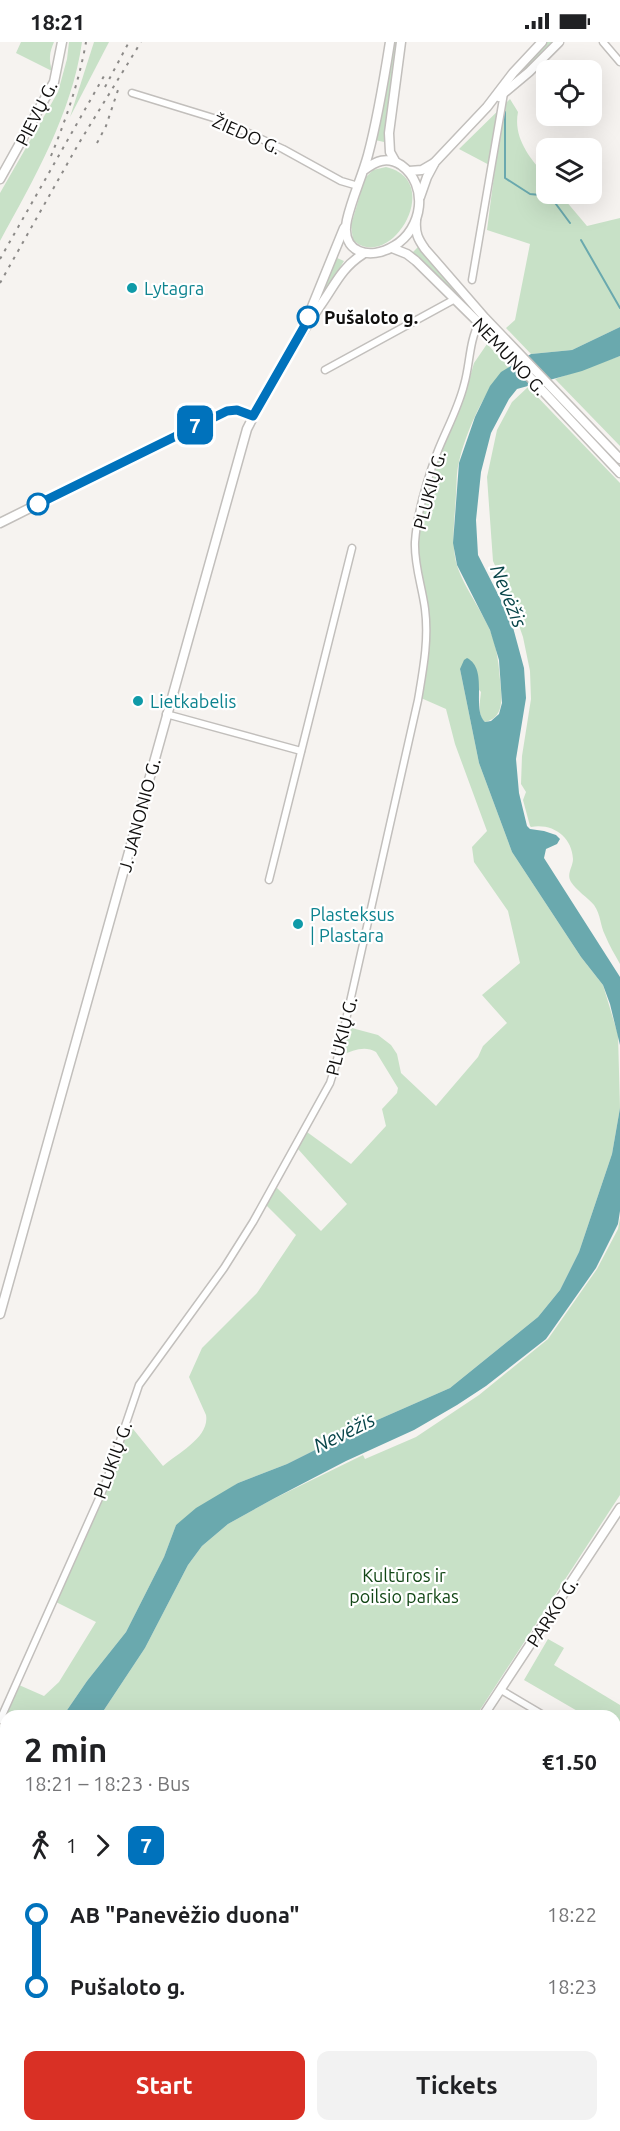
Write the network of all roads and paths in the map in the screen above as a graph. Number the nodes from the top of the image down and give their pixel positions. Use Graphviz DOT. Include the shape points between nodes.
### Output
graph roads {
  1 [pos="62,42"];
  2 [pos="390,42"];
  3 [pos="401,42"];
  4 [pos="542,42"];
  5 [pos="559,42"];
  6 [pos="603,42"];
  7 [pos="620,62"];
  8 [pos="132,93"];
  9 [pos="504,93"];
  10 [pos="487,107"];
  11 [pos="395,161"];
  12 [pos="435,162"];
  13 [pos="364,170"];
  14 [pos="409,171"];
  15 [pos="0,179"];
  16 [pos="358,186"];
  17 [pos="420,198"];
  18 [pos="417,217"];
  19 [pos="347,222"];
  20 [pos="392,248"];
  21 [pos="363,254"];
  22 [pos="472,280"];
  23 [pos="455,299"];
  24 [pos="482,320"];
  25 [pos="304,327"];
  26 [pos="325,370"];
  27 [pos="253,416"];
  28 [pos="603,448"];
  29 [pos="620,459"];
  30 [pos="620,473"];
  31 [pos="0,523"];
  32 [pos="352,548"];
  33 [pos="166,714"];
  34 [pos="301,751"];
  35 [pos="269,880"];
  36 [pos="0,1314"];
  37 [pos="620,1508"];
  38 [pos="501,1690"];
  39 [pos="4,1710"];
  40 [pos="487,1710"];
  41 [pos="535,1710"];
  1 -- 15 [label="main road, PIEVŲ G." via="54,82"];
  2 -- 13 [label="main road"];
  3 -- 11 [label="main road" via="389,133 390,152"];
  4 -- 10 [label="main road"];
  5 -- 9 [label="main road"];
  6 -- 7 [label="street"];
  8 -- 16 [label="street, ŽIEDO G." via="220,120"];
  9 -- 10 [label="main road"];
  9 -- 22 [label="street"];
  10 -- 12 [label="main road"];
  11 -- 13 [label="main road" via="380,161"];
  11 -- 14 [label="main road"];
  12 -- 14 [label="main road" via="422,170"];
  12 -- 17 [label="main road"];
  13 -- 16 [label="main road"];
  14 -- 17 [label="main road"];
  16 -- 19 [label="main road"];
  17 -- 18 [label="main road"];
  18 -- 20 [label="main road"];
  18 -- 24 [label="main road, NEMUNO G." via="417,237"];
  19 -- 21 [label="main road" via="346,237"];
  19 -- 25 [label="main road, J. JANONIO G."];
  20 -- 21 [label="main road"];
  20 -- 23 [label="main road, NEMUNO G." via="416,261"];
  21 -- 25 [label="main road, J. JANONIO G." via="340,274"];
  23 -- 24 [label="main road, NEMUNO G."];
  23 -- 26 [label="street"];
  24 -- 28 [label="main road, NEMUNO G."];
  24 -- 39 [label="street, PLUKIŲ G." via="475,332 464,385 437,454 418,522 416,564 427,643 418,700 330,1083 230,1259 139,1385 105,1485"];
  25 -- 27 [label="main road, J. JANONIO G."];
  27 -- 31 [label="main road" via="237,410 216,415"];
  27 -- 33 [label="main road, J. JANONIO G." via="243,439"];
  28 -- 29 [label="main road, NEMUNO G."];
  28 -- 30 [label="main road, NEMUNO G."];
  32 -- 34 [label="street"];
  33 -- 34 [label="street"];
  33 -- 36 [label="main road, J. JANONIO G."];
  34 -- 35 [label="street"];
  37 -- 38 [label="main road, PARKO G."];
  38 -- 40 [label="main road, PARKO G."];
  38 -- 41 [label="street"];
}
